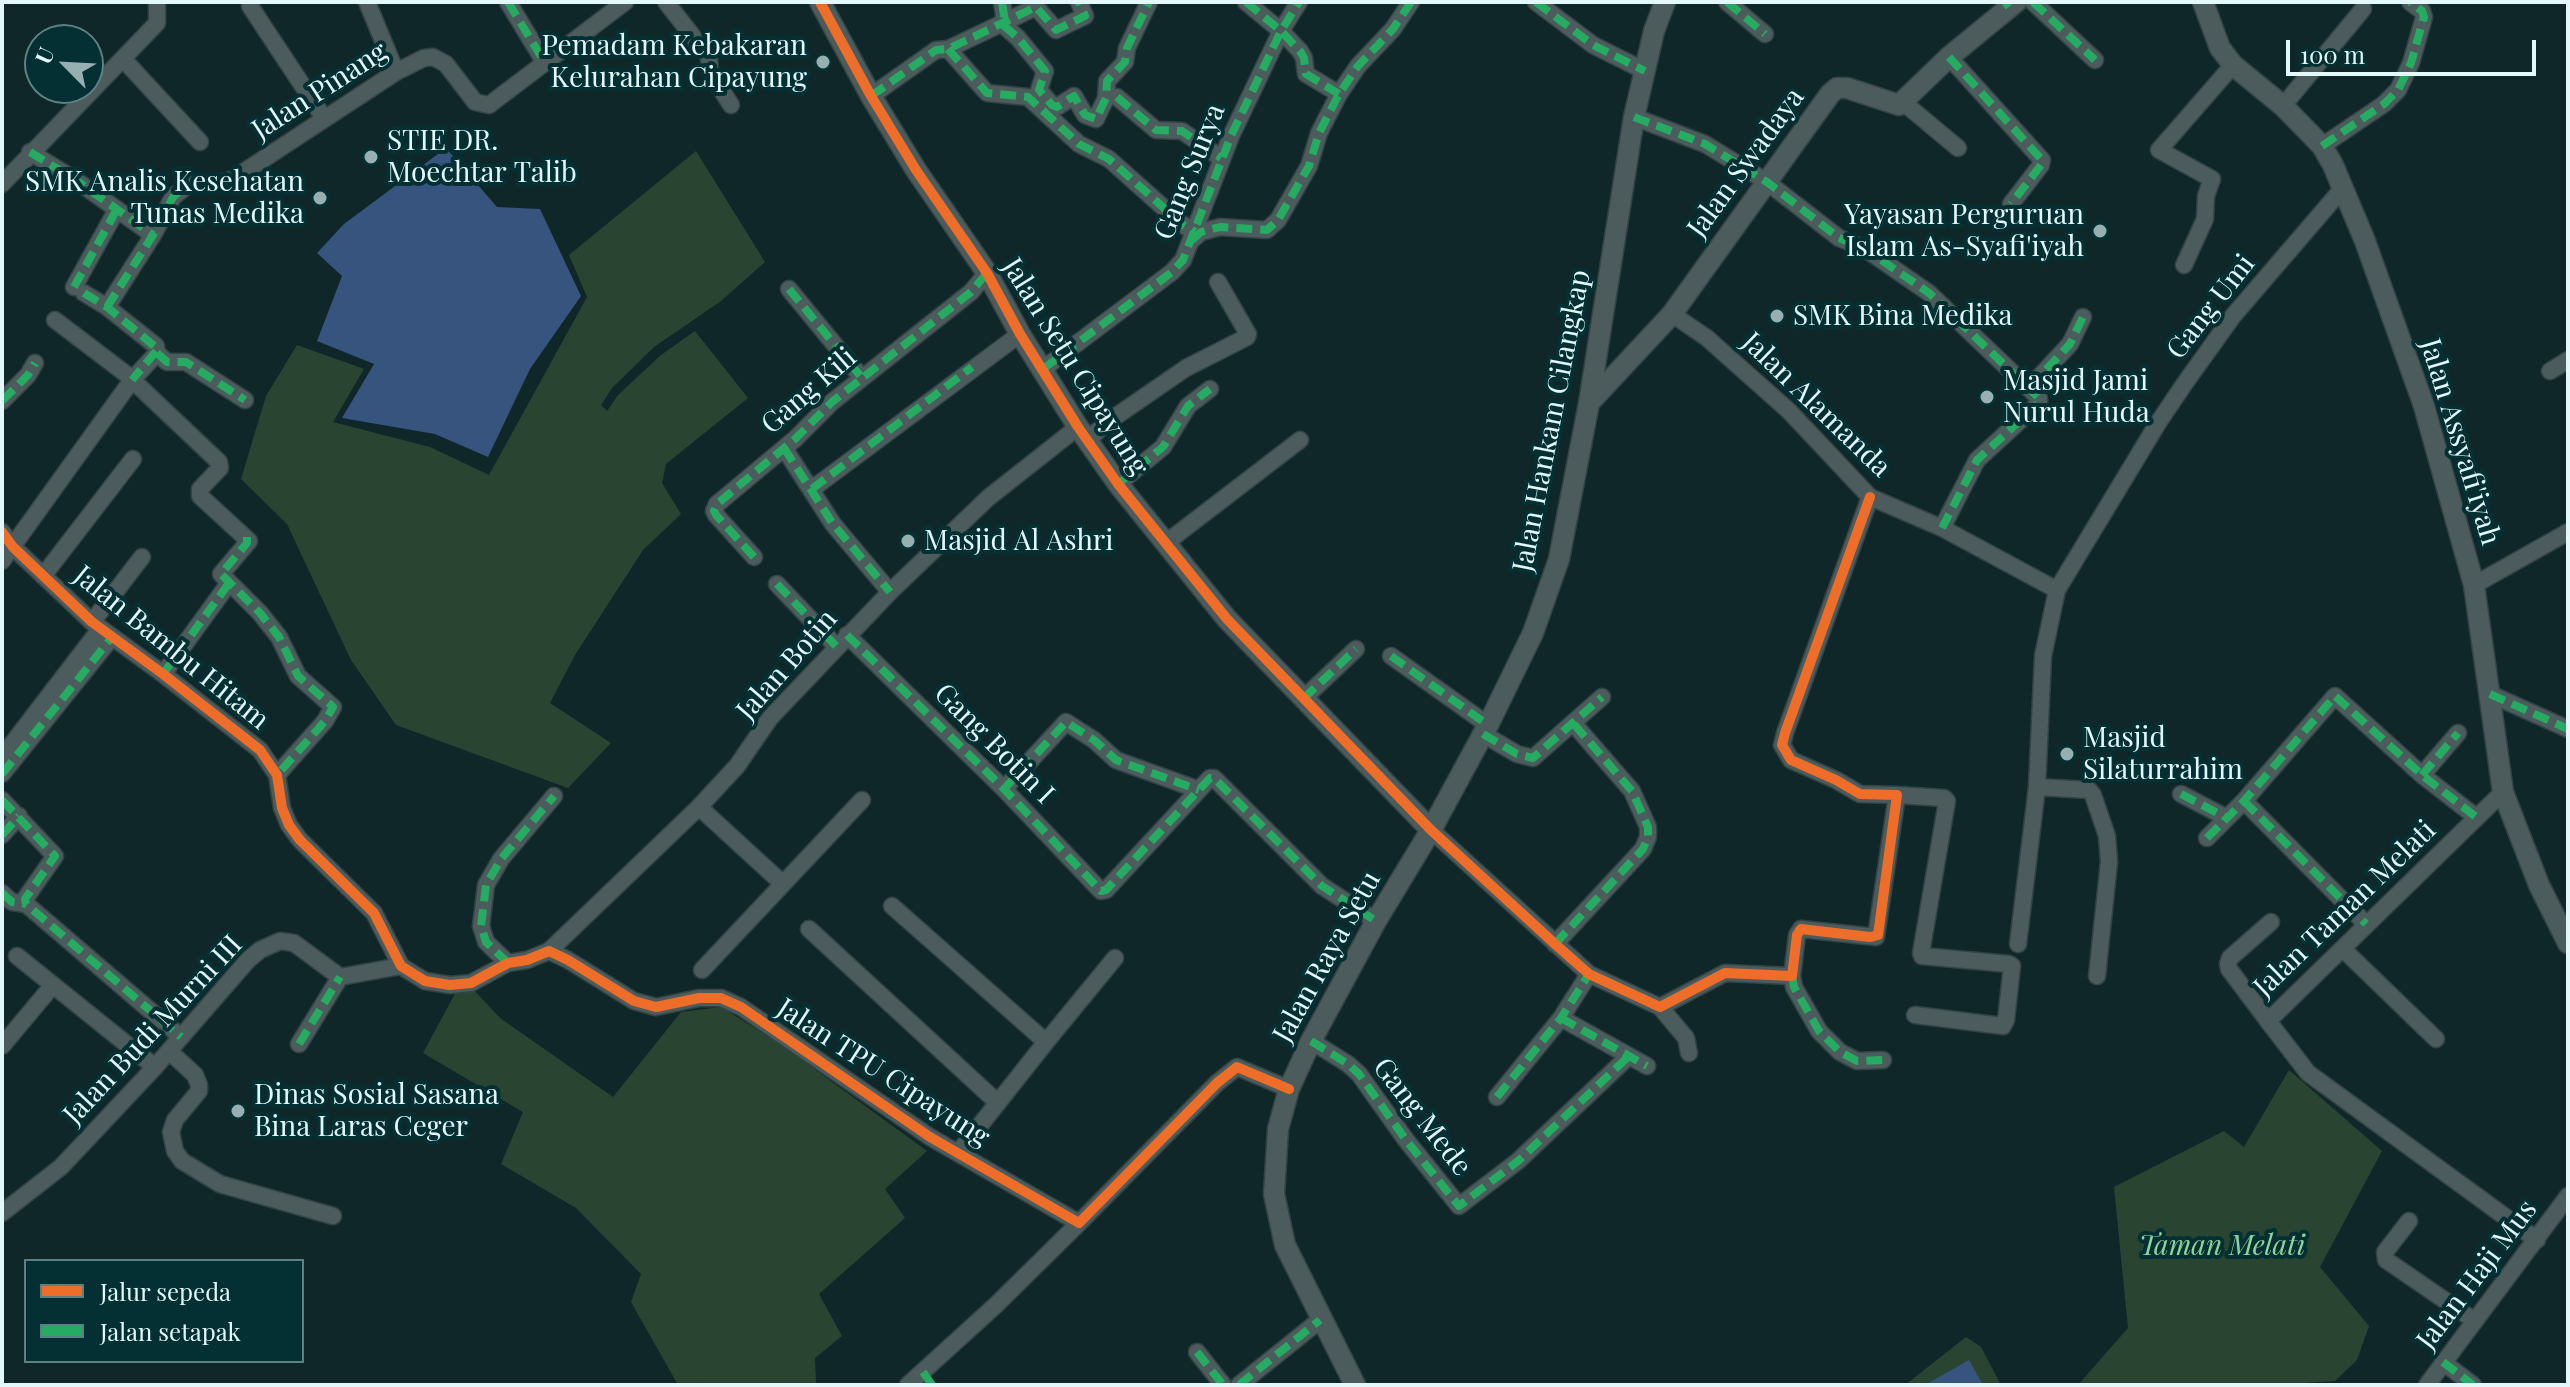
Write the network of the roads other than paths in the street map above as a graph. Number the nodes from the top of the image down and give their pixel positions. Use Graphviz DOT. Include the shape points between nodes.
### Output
graph roads {
  1 [pos="157,2"];
  2 [pos="367,2"];
  3 [pos="508,2"];
  4 [pos="625,2"];
  5 [pos="666,2"];
  6 [pos="820,2"];
  7 [pos="1002,2"];
  8 [pos="1079,2"];
  9 [pos="1149,2"];
  10 [pos="1246,2"];
  11 [pos="1299,2"];
  12 [pos="1411,2"];
  13 [pos="1536,2"];
  14 [pos="1665,2"];
  15 [pos="1727,2"];
  16 [pos="2033,2"];
  17 [pos="2203,2"];
  18 [pos="2410,2"];
  19 [pos="2010,4"];
  20 [pos="250,6"];
  21 [pos="2363,9"];
  22 [pos="1002,24"];
  23 [pos="1281,31"];
  24 [pos="1765,34"];
  25 [pos="948,49"];
  26 [pos="1949,57"];
  27 [pos="124,60"];
  28 [pos="2095,60"];
  29 [pos="545,63"];
  30 [pos="2233,65"];
  31 [pos="1645,71"];
  32 [pos="396,72"];
  33 [pos="1339,94"];
  34 [pos="871,96"];
  35 [pos="1117,97"];
  36 [pos="1904,103"];
  37 [pos="731,105"];
  38 [pos="2283,106"];
  39 [pos="1634,117"];
  40 [pos="324,118"];
  41 [pos="200,142"];
  42 [pos="2322,146"];
  43 [pos="1958,148"];
  44 [pos="30,152"];
  45 [pos="1221,158"];
  46 [pos="1767,182"];
  47 [pos="2,184"];
  48 [pos="2343,188"];
  49 [pos="2011,204"];
  50 [pos="117,209"];
  51 [pos="153,235"];
  52 [pos="1193,236"];
  53 [pos="2184,265"];
  54 [pos="987,273"];
  55 [pos="1218,282"];
  56 [pos="789,289"];
  57 [pos="107,307"];
  58 [pos="1672,314"];
  59 [pos="2083,317"];
  60 [pos="55,320"];
  61 [pos="1020,334"];
  62 [pos="157,353"];
  63 [pos="2568,360"];
  64 [pos="35,363"];
  65 [pos="1043,369"];
  66 [pos="2550,371"];
  67 [pos="862,378"];
  68 [pos="132,380"];
  69 [pos="2030,387"];
  70 [pos="1210,389"];
  71 [pos="245,400"];
  72 [pos="2,401"];
  73 [pos="1589,403"];
  74 [pos="1083,434"];
  75 [pos="1300,440"];
  76 [pos="784,448"];
  77 [pos="133,459"];
  78 [pos="1118,484"];
  79 [pos="812,489"];
  80 [pos="1870,497"];
  81 [pos="1942,528"];
  82 [pos="2,532"];
  83 [pos="2568,532"];
  84 [pos="1167,542"];
  85 [pos="13,547"];
  86 [pos="142,557"];
  87 [pos="754,557"];
  88 [pos="2,561"];
  89 [pos="43,576"];
  90 [pos="229,583"];
  91 [pos="777,584"];
  92 [pos="2474,585"];
  93 [pos="2057,590"];
  94 [pos="890,592"];
  95 [pos="101,630"];
  96 [pos="842,640"];
  97 [pos="1356,649"];
  98 [pos="1391,656"];
  99 [pos="163,674"];
  100 [pos="2490,694"];
  101 [pos="1602,697"];
  102 [pos="1303,699"];
  103 [pos="1573,723"];
  104 [pos="2568,729"];
  105 [pos="1486,730"];
  106 [pos="2458,733"];
  107 [pos="2,757"];
  108 [pos="2,774"];
  109 [pos="277,775"];
  110 [pos="2422,775"];
  111 [pos="2037,787"];
  112 [pos="1004,789"];
  113 [pos="1199,790"];
  114 [pos="2503,792"];
  115 [pos="2181,794"];
  116 [pos="1897,795"];
  117 [pos="554,796"];
  118 [pos="2,800"];
  119 [pos="862,800"];
  120 [pos="2244,801"];
  121 [pos="699,807"];
  122 [pos="19,816"];
  123 [pos="2476,817"];
  124 [pos="2227,818"];
  125 [pos="1431,830"];
  126 [pos="2,835"];
  127 [pos="2207,838"];
  128 [pos="783,884"];
  129 [pos="2,893"];
  130 [pos="26,904"];
  131 [pos="892,906"];
  132 [pos="1376,921"];
  133 [pos="2271,922"];
  134 [pos="2366,924"];
  135 [pos="809,929"];
  136 [pos="2568,943"];
  137 [pos="1555,944"];
  138 [pos="2018,944"];
  139 [pos="2344,950"];
  140 [pos="549,951"];
  141 [pos="17,956"];
  142 [pos="1115,958"];
  143 [pos="508,963"];
  144 [pos="401,966"];
  145 [pos="702,970"];
  146 [pos="1589,974"];
  147 [pos="1792,976"];
  148 [pos="2097,976"];
  149 [pos="340,977"];
  150 [pos="53,985"];
  151 [pos="1660,1007"];
  152 [pos="1915,1015"];
  153 [pos="1561,1018"];
  154 [pos="2268,1021"];
  155 [pos="181,1037"];
  156 [pos="2436,1039"];
  157 [pos="1311,1041"];
  158 [pos="1046,1042"];
  159 [pos="299,1044"];
  160 [pos="2,1046"];
  161 [pos="169,1051"];
  162 [pos="1689,1053"];
  163 [pos="1629,1056"];
  164 [pos="1883,1060"];
  165 [pos="1647,1066"];
  166 [pos="155,1067"];
  167 [pos="1289,1089"];
  168 [pos="1497,1097"];
  169 [pos="998,1103"];
  170 [pos="958,1153"];
  171 [pos="2568,1196"];
  172 [pos="2,1213"];
  173 [pos="333,1216"];
  174 [pos="2409,1221"];
  175 [pos="1079,1223"];
  176 [pos="2537,1240"];
  177 [pos="1320,1320"];
  178 [pos="2475,1321"];
  179 [pos="1197,1352"];
  180 [pos="2443,1362"];
  181 [pos="928,1378"];
  182 [pos="908,1385"];
  183 [pos="1223,1385"];
  184 [pos="1239,1385"];
  185 [pos="1355,1385"];
  186 [pos="2427,1385"];
  187 [pos="2473,1385"];
  1 -- 27 [label="street" via="157,23"];
  2 -- 32 [label="street"];
  3 -- 29 [label="street"];
  4 -- 29 [label="street, Jalan Pinang"];
  5 -- 37 [label="street" via="709,57 710,72"];
  6 -- 34 [label="street, Jalan Setu Cipayung"];
  7 -- 22 [label="street"];
  8 -- 22 [label="street" via="1083,17 1056,30 1037,7"];
  9 -- 22 [label="street" via="1125,62 1107,81 1096,119 1085,115 1074,96 1052,105 1039,90 1045,71"];
  10 -- 23 [label="street"];
  11 -- 23 [label="street, Gang Surya"];
  12 -- 33 [label="street"];
  13 -- 31 [label="street" via="1593,45"];
  14 -- 31 [label="street, Jalan Hankam Cilangkap"];
  15 -- 24 [label="street"];
  16 -- 28 [label="street"];
  17 -- 30 [label="street, Jalan Assyafi'iyah" via="2220,48"];
  18 -- 42 [label="street" via="2424,14 2398,90"];
  19 -- 26 [label="street"];
  20 -- 40 [label="street"];
  21 -- 38 [label="street"];
  22 -- 25 [label="street"];
  23 -- 33 [label="street" via="1300,51 1306,74"];
  23 -- 45 [label="street, Gang Surya"];
  25 -- 34 [label="street" via="936,50"];
  25 -- 52 [label="street" via="987,93 1028,97 1079,144 1109,159"];
  26 -- 36 [label="street"];
  26 -- 49 [label="street" via="2042,160"];
  27 -- 41 [label="street"];
  27 -- 44 [label="street"];
  29 -- 32 [label="street, Jalan Pinang" via="484,106 440,59 424,58"];
  30 -- 38 [label="street, Jalan Assyafi'iyah"];
  30 -- 53 [label="street" via="2159,150 2212,179 2205,219"];
  31 -- 39 [label="street, Jalan Hankam Cilangkap"];
  32 -- 40 [label="street, Jalan Pinang"];
  33 -- 52 [label="street" via="1301,183 1269,229 1220,227"];
  34 -- 54 [label="street, Jalan Setu Cipayung"];
  35 -- 45 [label="street" via="1156,130 1182,131"];
  36 -- 43 [label="street"];
  36 -- 46 [label="street, Jalan Swadaya" via="1893,105 1837,88"];
  38 -- 42 [label="street, Jalan Assyafi'iyah"];
  39 -- 46 [label="street" via="1705,144"];
  39 -- 73 [label="street, Jalan Hankam Cilangkap"];
  40 -- 51 [label="street, Jalan Pinang" via="233,179 181,189"];
  42 -- 48 [label="street, Jalan Assyafi'iyah"];
  44 -- 47 [label="street"];
  44 -- 50 [label="street"];
  45 -- 52 [label="street, Gang Surya"];
  46 -- 58 [label="street, Jalan Swadaya"];
  46 -- 69 [label="street" via="1839,238 1864,248 1929,293"];
  48 -- 92 [label="street, Jalan Assyafi'iyah" via="2424,406"];
  48 -- 93 [label="street, Gang Umi" via="2233,316 2185,383"];
  50 -- 51 [label="street"];
  50 -- 57 [label="street" via="79,290"];
  51 -- 57 [label="street, Jalan Pinang"];
  52 -- 65 [label="street, Gang Surya" via="1172,272"];
  54 -- 61 [label="street, Jalan Setu Cipayung"];
  54 -- 67 [label="street, Gang Kili" via="971,292"];
  55 -- 74 [label="street, Jalan Botin" via="1247,337 1186,368"];
  56 -- 67 [label="street"];
  57 -- 62 [label="street" via="156,346"];
  58 -- 73 [label="street, Jalan Swadaya"];
  58 -- 80 [label="street, Jalan Alamanda" via="1789,411"];
  59 -- 69 [label="street" via="2070,344"];
  60 -- 68 [label="street"];
  61 -- 65 [label="street, Jalan Setu Cipayung"];
  61 -- 79 [label="street"];
  62 -- 68 [label="street"];
  62 -- 71 [label="street" via="167,362 186,362"];
  63 -- 66 [label="street"];
  64 -- 72 [label="street"];
  65 -- 74 [label="street, Jalan Setu Cipayung"];
  67 -- 76 [label="street, Gang Kili"];
  68 -- 85 [label="street"];
  68 -- 90 [label="street" via="219,462 200,496 249,541 221,573"];
  69 -- 81 [label="street" via="2039,403 1977,460"];
  70 -- 78 [label="street" via="1188,406 1163,447"];
  73 -- 105 [label="street, Jalan Hankam Cilangkap" via="1559,559 1533,633"];
  74 -- 78 [label="street, Jalan Setu Cipayung"];
  74 -- 94 [label="street, Jalan Botin" via="988,498"];
  75 -- 84 [label="street"];
  76 -- 79 [label="street"];
  76 -- 87 [label="street, Gang Kili" via="714,511"];
  77 -- 89 [label="street"];
  78 -- 84 [label="street, Jalan Setu Cipayung"];
  79 -- 94 [label="street" via="833,524"];
  80 -- 81 [label="street, Jalan Alamanda"];
  80 -- 116 [label="street" via="1782,745 1791,760 1858,793"];
  81 -- 93 [label="street, Jalan Alamanda"];
  82 -- 85 [label="street, Jalan Bambu Hitam"];
  83 -- 92 [label="street"];
  84 -- 102 [label="street, Jalan Setu Cipayung" via="1227,619"];
  85 -- 88 [label="street"];
  85 -- 89 [label="street, Jalan Bambu Hitam"];
  86 -- 95 [label="street"];
  89 -- 95 [label="street, Jalan Bambu Hitam"];
  90 -- 99 [label="street"];
  90 -- 109 [label="street" via="279,637 298,676 333,704 325,721"];
  91 -- 96 [label="street, Gang Botin I"];
  92 -- 100 [label="street, Jalan Assyafi'iyah"];
  93 -- 111 [label="street, Gang Umi" via="2043,656"];
  94 -- 96 [label="street, Jalan Botin"];
  95 -- 99 [label="street, Jalan Bambu Hitam"];
  95 -- 107 [label="street"];
  95 -- 108 [label="street"];
  96 -- 112 [label="street, Gang Botin I"];
  96 -- 121 [label="street, Jalan Botin"];
  97 -- 102 [label="street"];
  98 -- 105 [label="street"];
  99 -- 109 [label="street, Jalan Bambu Hitam" via="248,738"];
  100 -- 104 [label="street"];
  100 -- 114 [label="street, Jalan Assyafi'iyah"];
  101 -- 103 [label="street"];
  102 -- 125 [label="street, Jalan Setu Cipayung"];
  103 -- 105 [label="street" via="1533,758 1517,754"];
  103 -- 137 [label="street" via="1632,791 1648,837 1643,849"];
  105 -- 125 [label="street, Jalan Hankam Cilangkap"];
  106 -- 110 [label="street"];
  109 -- 144 [label="street, Jalan Bambu Hitam" via="289,825 374,913"];
  110 -- 120 [label="street" via="2335,696"];
  110 -- 123 [label="street"];
  111 -- 138 [label="street, Gang Umi"];
  111 -- 148 [label="street" via="2089,790 2107,836"];
  112 -- 113 [label="street" via="1066,722 1125,765"];
  112 -- 113 [label="street, Gang Botin I" via="1101,891"];
  113 -- 132 [label="street" via="1210,778 1219,781 1322,886"];
  114 -- 123 [label="street, Jalan Taman Melati"];
  114 -- 136 [label="street, Jalan Assyafi'iyah"];
  115 -- 124 [label="street"];
  116 -- 147 [label="street" via="1878,935 1801,929"];
  116 -- 152 [label="street" via="1947,801 1922,956 2012,966 2003,1026"];
  117 -- 143 [label="street" via="486,885 481,926 486,942"];
  118 -- 122 [label="street"];
  119 -- 128 [label="street"];
  120 -- 124 [label="street"];
  120 -- 134 [label="street"];
  121 -- 128 [label="street"];
  121 -- 140 [label="street, Jalan Botin"];
  122 -- 126 [label="street"];
  122 -- 130 [label="street" via="55,858"];
  123 -- 134 [label="street, Jalan Taman Melati"];
  124 -- 127 [label="street"];
  125 -- 132 [label="street, Jalan Raya Setu"];
  125 -- 137 [label="street"];
  128 -- 145 [label="street"];
  129 -- 130 [label="street" via="12,902"];
  130 -- 155 [label="street"];
  131 -- 158 [label="street"];
  132 -- 157 [label="street, Jalan Raya Setu"];
  133 -- 154 [label="street" via="2230,958 2228,967"];
  134 -- 139 [label="street, Jalan Taman Melati"];
  135 -- 169 [label="street"];
  137 -- 146 [label="street"];
  139 -- 154 [label="street, Jalan Taman Melati"];
  139 -- 156 [label="street"];
  140 -- 143 [label="street"];
  140 -- 170 [label="street, Jalan TPU Cipayung" via="634,1001 656,1007 721,998 741,1007"];
  141 -- 150 [label="street"];
  142 -- 158 [label="street"];
  143 -- 144 [label="street" via="471,983 450,985 425,981"];
  144 -- 149 [label="street"];
  146 -- 151 [label="street"];
  146 -- 153 [label="street"];
  147 -- 151 [label="street" via="1725,973"];
  147 -- 164 [label="street" via="1819,1031 1840,1052 1857,1061"];
  149 -- 155 [label="street, Jalan Budi Murni III" via="294,943 271,944 248,960"];
  149 -- 159 [label="street"];
  150 -- 160 [label="street"];
  150 -- 166 [label="street"];
  151 -- 162 [label="street" via="1686,1038"];
  153 -- 163 [label="street"];
  153 -- 168 [label="street"];
  154 -- 176 [label="street, Jalan Taman Melati" via="2308,1073"];
  155 -- 161 [label="street, Jalan Budi Murni III"];
  157 -- 163 [label="street, Gang Mede" via="1359,1074 1459,1206 1518,1161"];
  157 -- 167 [label="street, Jalan Raya Setu"];
  158 -- 169 [label="street"];
  161 -- 166 [label="street, Jalan Budi Murni III"];
  161 -- 173 [label="street" via="199,1085 171,1132 182,1161 220,1184"];
  163 -- 165 [label="street"];
  166 -- 172 [label="street, Jalan Budi Murni III" via="61,1167"];
  167 -- 175 [label="street" via="1237,1067"];
  167 -- 177 [label="street, Jalan Raya Setu" via="1278,1129 1274,1194 1285,1245"];
  169 -- 170 [label="street"];
  170 -- 175 [label="street, Jalan TPU Cipayung"];
  171 -- 176 [label="street, Jalan Haji Mus"];
  174 -- 178 [label="street" via="2385,1257"];
  175 -- 181 [label="street"];
  176 -- 178 [label="street, Jalan Haji Mus"];
  177 -- 184 [label="street"];
  177 -- 185 [label="street, Jalan Raya Setu"];
  178 -- 180 [label="street, Jalan Haji Mus"];
  179 -- 183 [label="street"];
  180 -- 186 [label="street, Jalan Haji Mus"];
  180 -- 187 [label="street"];
  181 -- 182 [label="street"];
}
